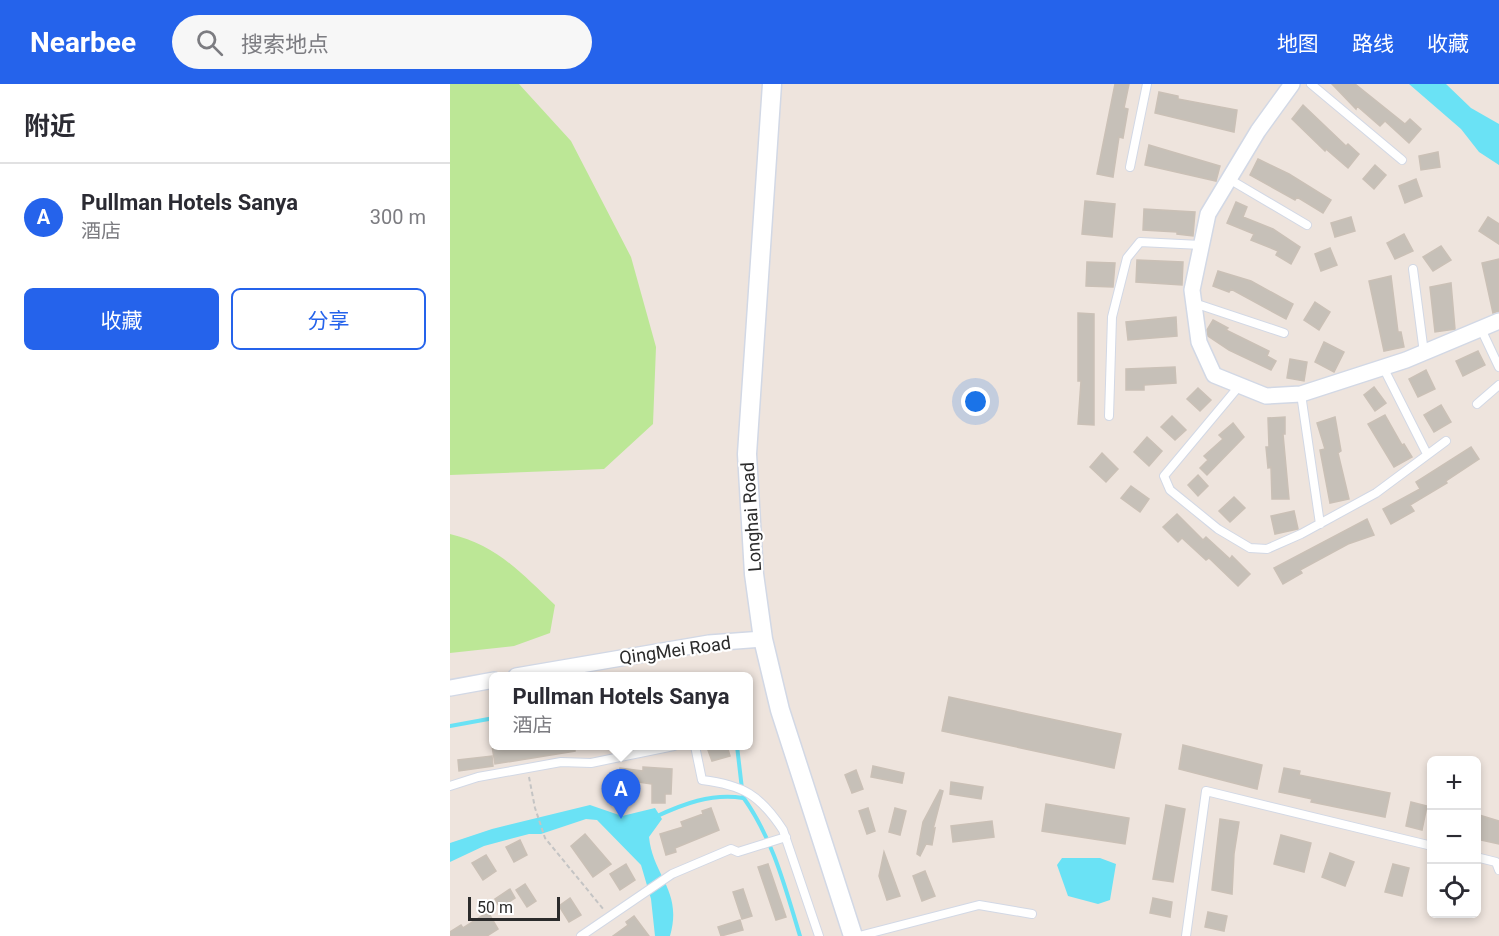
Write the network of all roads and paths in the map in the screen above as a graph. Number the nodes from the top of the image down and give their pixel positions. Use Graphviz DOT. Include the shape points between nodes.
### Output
graph roads {
  1 [pos="772,84"];
  2 [pos="1147,84"];
  3 [pos="1292,84"];
  4 [pos="1311,84"];
  5 [pos="1402,160"];
  6 [pos="1130,167"];
  7 [pos="1229,179"];
  8 [pos="1307,225"];
  9 [pos="1201,245"];
  10 [pos="1413,269"];
  11 [pos="1194,303"];
  12 [pos="1499,321"];
  13 [pos="1481,329"];
  14 [pos="1284,333"];
  15 [pos="1424,353"];
  16 [pos="1499,367"];
  17 [pos="1383,368"];
  18 [pos="1499,385"];
  19 [pos="1240,386"];
  20 [pos="1301,394"];
  21 [pos="1477,404"];
  22 [pos="1109,416"];
  23 [pos="1446,441"];
  24 [pos="1428,454"];
  25 [pos="1320,524"];
  26 [pos="763,639"];
  27 [pos="539,672"];
  28 [pos="489,681"];
  29 [pos="450,688"];
  30 [pos="654,750"];
  31 [pos="696,750"];
  32 [pos="528,768"];
  33 [pos="450,786"];
  34 [pos="786,837"];
  35 [pos="1427,845"];
  36 [pos="1481,858"];
  37 [pos="1499,870"];
  38 [pos="1032,915"];
  39 [pos="609,916"];
  40 [pos="581,936"];
  41 [pos="819,936"];
  42 [pos="853,936"];
  43 [pos="859,936"];
  44 [pos="1186,936"];
  1 -- 26 [label="street, Longhai Road" via="747,454 754,574"];
  2 -- 6 [label="lane"];
  3 -- 7 [label="street"];
  4 -- 5 [label="lane"];
  7 -- 8 [label="lane"];
  7 -- 9 [label="street" via="1208,214"];
  9 -- 11 [label="street" via="1192,290"];
  9 -- 22 [label="lane" via="1140,242 1127,258 1112,317"];
  10 -- 15 [label="lane"];
  11 -- 14 [label="lane"];
  11 -- 19 [label="street" via="1199,342 1214,375"];
  12 -- 13 [label="street"];
  13 -- 15 [label="street"];
  13 -- 16 [label="lane"];
  15 -- 17 [label="street"];
  17 -- 20 [label="street"];
  17 -- 24 [label="lane"];
  18 -- 21 [label="lane"];
  19 -- 20 [label="street" via="1266,396"];
  19 -- 25 [label="lane" via="1164,476 1170,490 1218,529 1250,548 1267,549"];
  20 -- 25 [label="lane"];
  23 -- 24 [label="lane"];
  24 -- 25 [label="lane" via="1376,493"];
  26 -- 27 [label="street, QingMei Road" via="709,643"];
  26 -- 42 [label="street, Longhai Road" via="780,710"];
  28 -- 29 [label="street"];
  30 -- 32 [label="lane" via="591,763 561,762"];
  31 -- 34 [label="lane" via="702,780 733,784 750,793 774,816"];
  32 -- 33 [label="lane"];
  32 -- 39 [label="path" via="545,838"];
  34 -- 39 [label="lane" via="738,852 731,849 672,874"];
  34 -- 41 [label="lane"];
  35 -- 44 [label="lane" via="1206,791"];
  36 -- 37 [label="lane" via="1496,862"];
  38 -- 43 [label="lane" via="979,905"];
  39 -- 40 [label="lane"];
}
